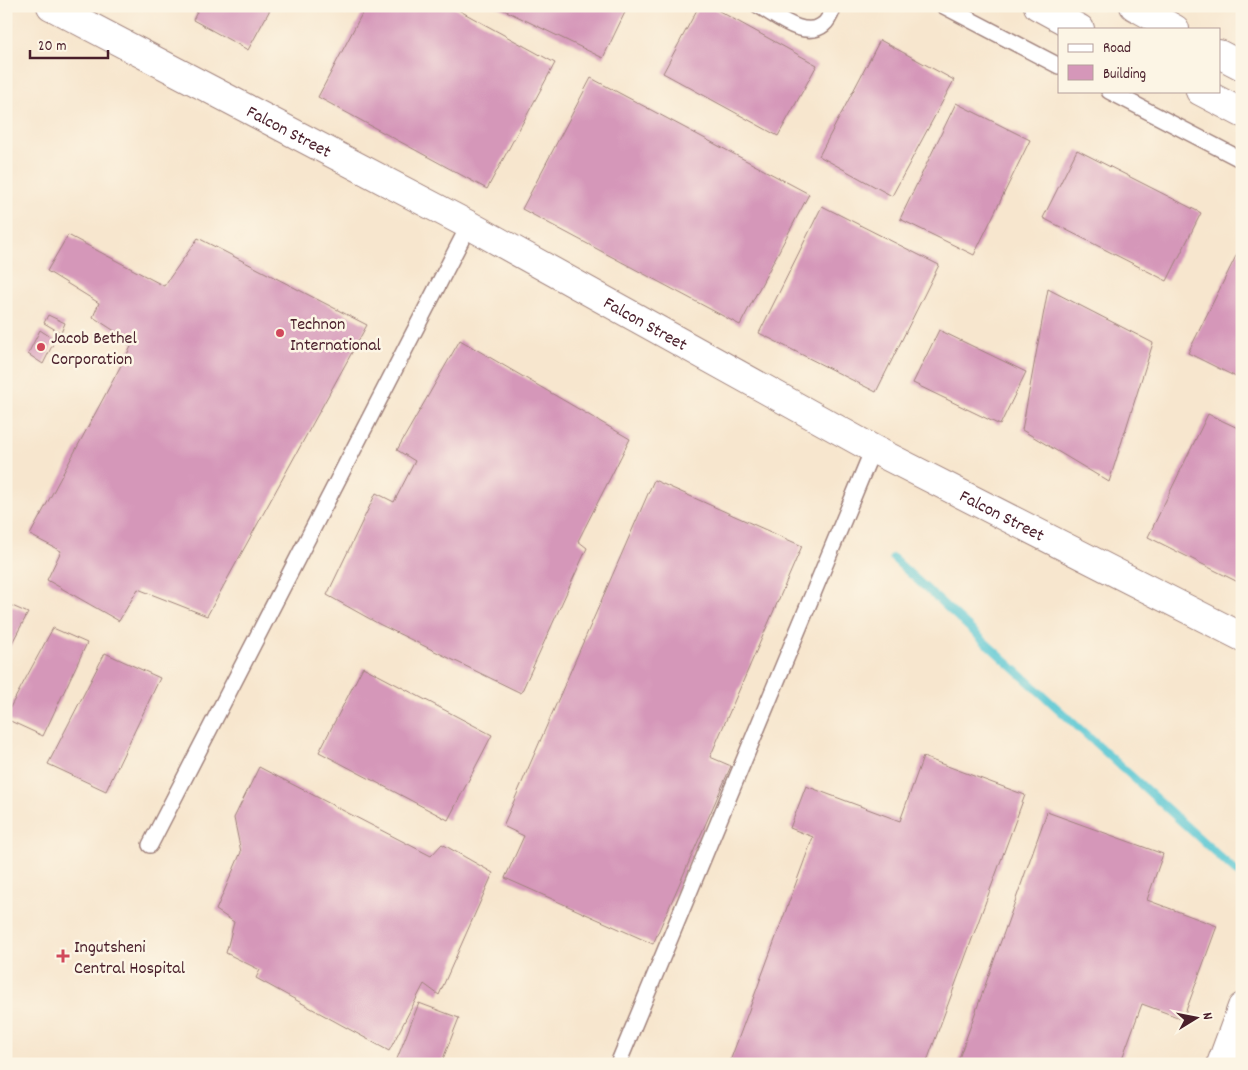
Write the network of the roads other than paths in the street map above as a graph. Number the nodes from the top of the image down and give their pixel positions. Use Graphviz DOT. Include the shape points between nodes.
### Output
graph roads {
  1 [pos="51,6"];
  2 [pos="759,6"];
  3 [pos="834,6"];
  4 [pos="944,6"];
  5 [pos="1134,6"];
  6 [pos="1044,8"];
  7 [pos="1078,28"];
  8 [pos="1172,28"];
  9 [pos="1220,55"];
  10 [pos="1058,65"];
  11 [pos="1242,66"];
  12 [pos="1111,92"];
  13 [pos="1202,92"];
  14 [pos="1242,113"];
  15 [pos="1242,160"];
  16 [pos="469,225"];
  17 [pos="873,449"];
  18 [pos="1242,637"];
  19 [pos="150,845"];
  20 [pos="1242,1007"];
  21 [pos="618,1064"];
  22 [pos="1221,1064"];
  1 -- 16 [label="main road, Falcon Street"];
  2 -- 3 [label="lane" via="795,27 811,30 825,23"];
  4 -- 10 [label="lane"];
  5 -- 8 [label="main road"];
  6 -- 7 [label="main road"];
  9 -- 11 [label="main road"];
  12 -- 15 [label="lane"];
  13 -- 14 [label="main road"];
  16 -- 17 [label="main road, Falcon Street"];
  16 -- 19 [label="lane"];
  17 -- 18 [label="main road, Falcon Street"];
  17 -- 21 [label="lane"];
  20 -- 22 [label="main road"];
}
